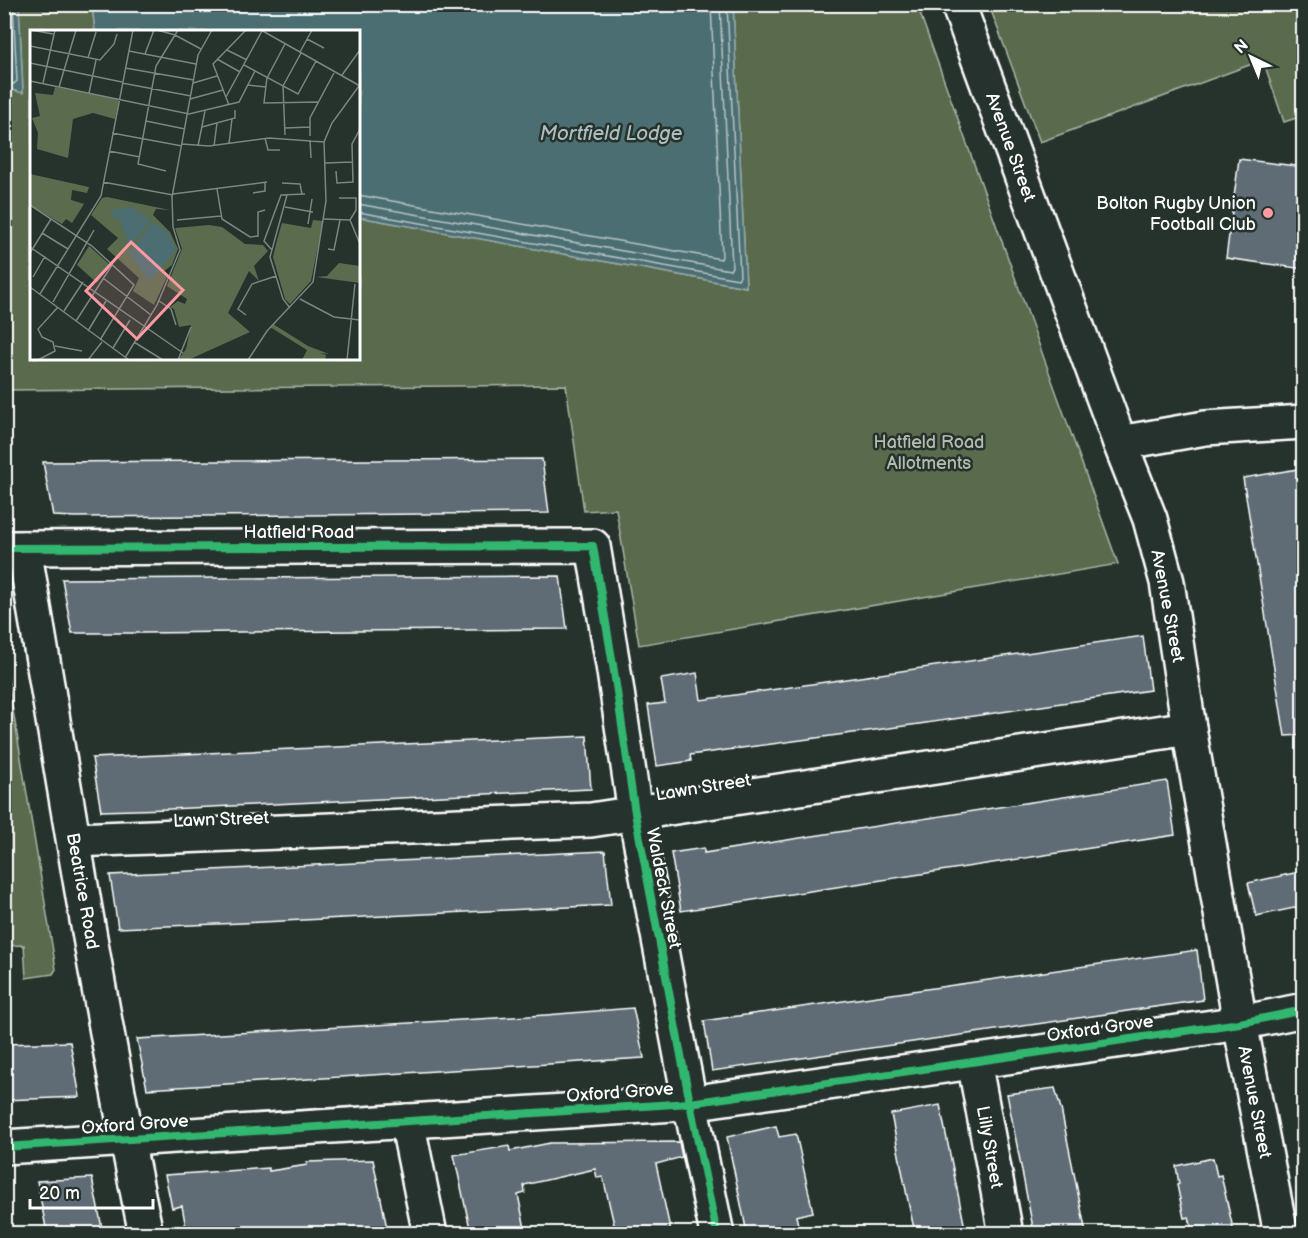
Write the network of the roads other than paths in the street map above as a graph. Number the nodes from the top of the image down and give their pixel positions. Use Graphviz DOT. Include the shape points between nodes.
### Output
graph roads {
  1 [pos="958,4"];
  2 [pos="1304,422"];
  3 [pos="1120,443"];
  4 [pos="593,546"];
  5 [pos="14,548"];
  6 [pos="1190,728"];
  7 [pos="635,813"];
  8 [pos="74,840"];
  9 [pos="1304,1010"];
  10 [pos="1240,1023"];
  11 [pos="974,1061"];
  12 [pos="690,1103"];
  13 [pos="407,1121"];
  14 [pos="126,1139"];
  15 [pos="4,1147"];
  16 [pos="146,1233"];
  17 [pos="430,1233"];
  18 [pos="717,1233"];
  19 [pos="1006,1233"];
  20 [pos="1281,1233"];
  1 -- 3 [label="street, Avenue Street"];
  2 -- 3 [label="street" via="1205,428"];
  3 -- 6 [label="street, Avenue Street" via="1150,519 1167,582"];
  4 -- 5 [label="street, Hatfield Road"];
  4 -- 7 [label="street, Waldeck Street"];
  5 -- 8 [label="street, Beatrice Road"];
  6 -- 7 [label="street, Lawn Street"];
  6 -- 10 [label="street, Avenue Street"];
  7 -- 8 [label="street, Lawn Street" via="591,820"];
  7 -- 12 [label="street, Waldeck Street"];
  8 -- 14 [label="street, Beatrice Road"];
  9 -- 10 [label="street, Oxford Grove"];
  10 -- 11 [label="street, Oxford Grove"];
  10 -- 20 [label="street, Avenue Street"];
  11 -- 12 [label="street, Oxford Grove"];
  11 -- 19 [label="street, Lilly Street"];
  12 -- 13 [label="street, Oxford Grove"];
  12 -- 18 [label="street, Waldeck Street"];
  13 -- 14 [label="street, Oxford Grove"];
  13 -- 17 [label="street"];
  14 -- 15 [label="street, Oxford Grove"];
  14 -- 16 [label="street, Beatrice Road"];
}
